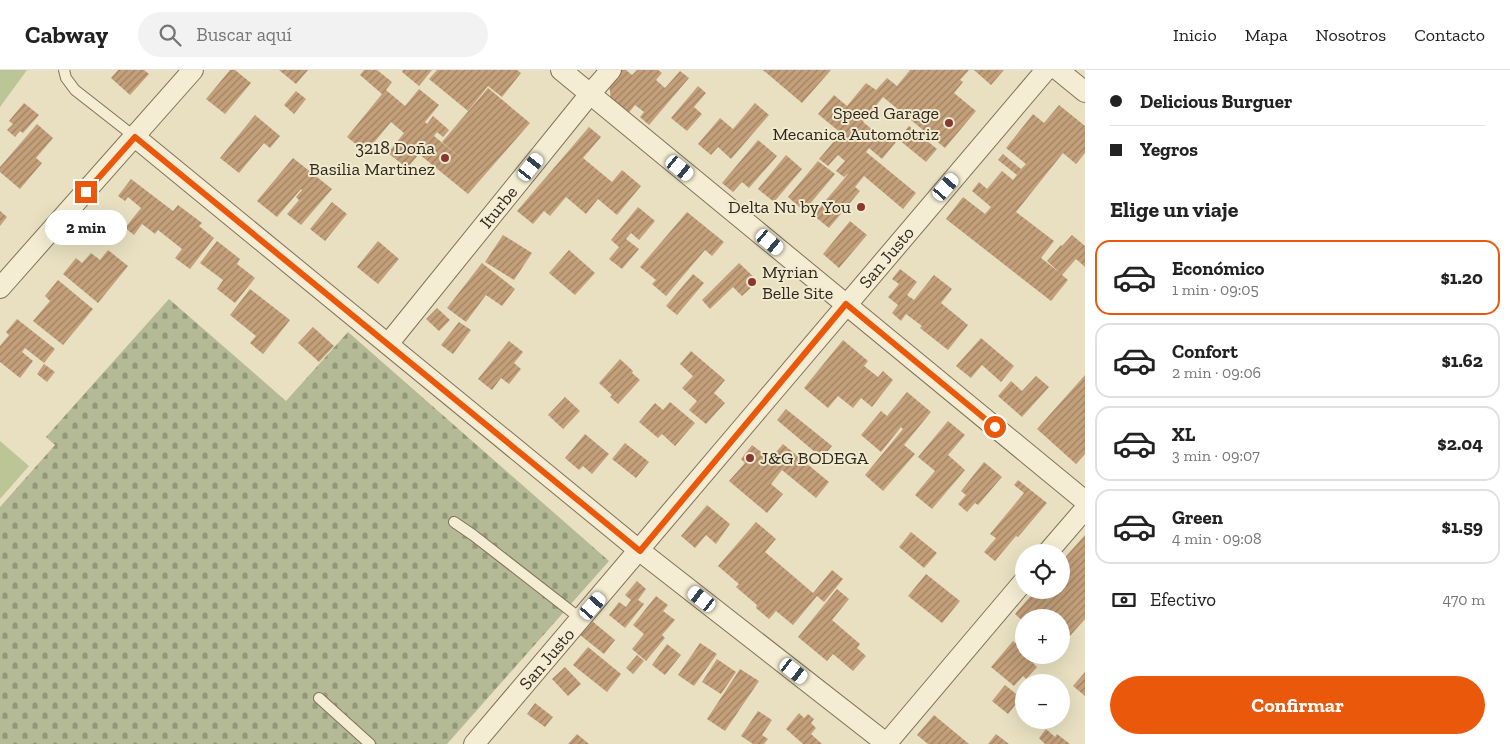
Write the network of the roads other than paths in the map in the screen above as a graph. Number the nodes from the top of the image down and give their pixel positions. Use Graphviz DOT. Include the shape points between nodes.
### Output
graph roads {
  1 [pos="64,70"];
  2 [pos="193,70"];
  3 [pos="561,70"];
  4 [pos="611,70"];
  5 [pos="1046,70"];
  6 [pos="1058,70"];
  7 [pos="1085,92"];
  8 [pos="590,94"];
  9 [pos="135,137"];
  10 [pos="0,288"];
  11 [pos="846,304"];
  12 [pos="388,344"];
  13 [pos="1085,501"];
  14 [pos="1085,509"];
  15 [pos="454,522"];
  16 [pos="1055,544"];
  17 [pos="640,551"];
  18 [pos="1015,592"];
  19 [pos="581,619"];
  20 [pos="319,698"];
  21 [pos="370,744"];
  22 [pos="474,744"];
  23 [pos="886,744"];
  1 -- 9 [label="lane" via="75,90"];
  2 -- 9 [label="street"];
  3 -- 8 [label="street"];
  4 -- 8 [label="street, Iturbe"];
  5 -- 11 [label="street, San Justo"];
  6 -- 7 [label="street"];
  8 -- 11 [label="street"];
  8 -- 12 [label="street, Iturbe"];
  9 -- 10 [label="street"];
  9 -- 12 [label="street"];
  11 -- 13 [label="street"];
  11 -- 17 [label="street, San Justo"];
  12 -- 17 [label="street"];
  14 -- 16 [label="street"];
  15 -- 19 [label="lane"];
  17 -- 19 [label="street, San Justo"];
  17 -- 23 [label="street"];
  18 -- 23 [label="street"];
  19 -- 22 [label="street, San Justo"];
  20 -- 21 [label="lane"];
}
